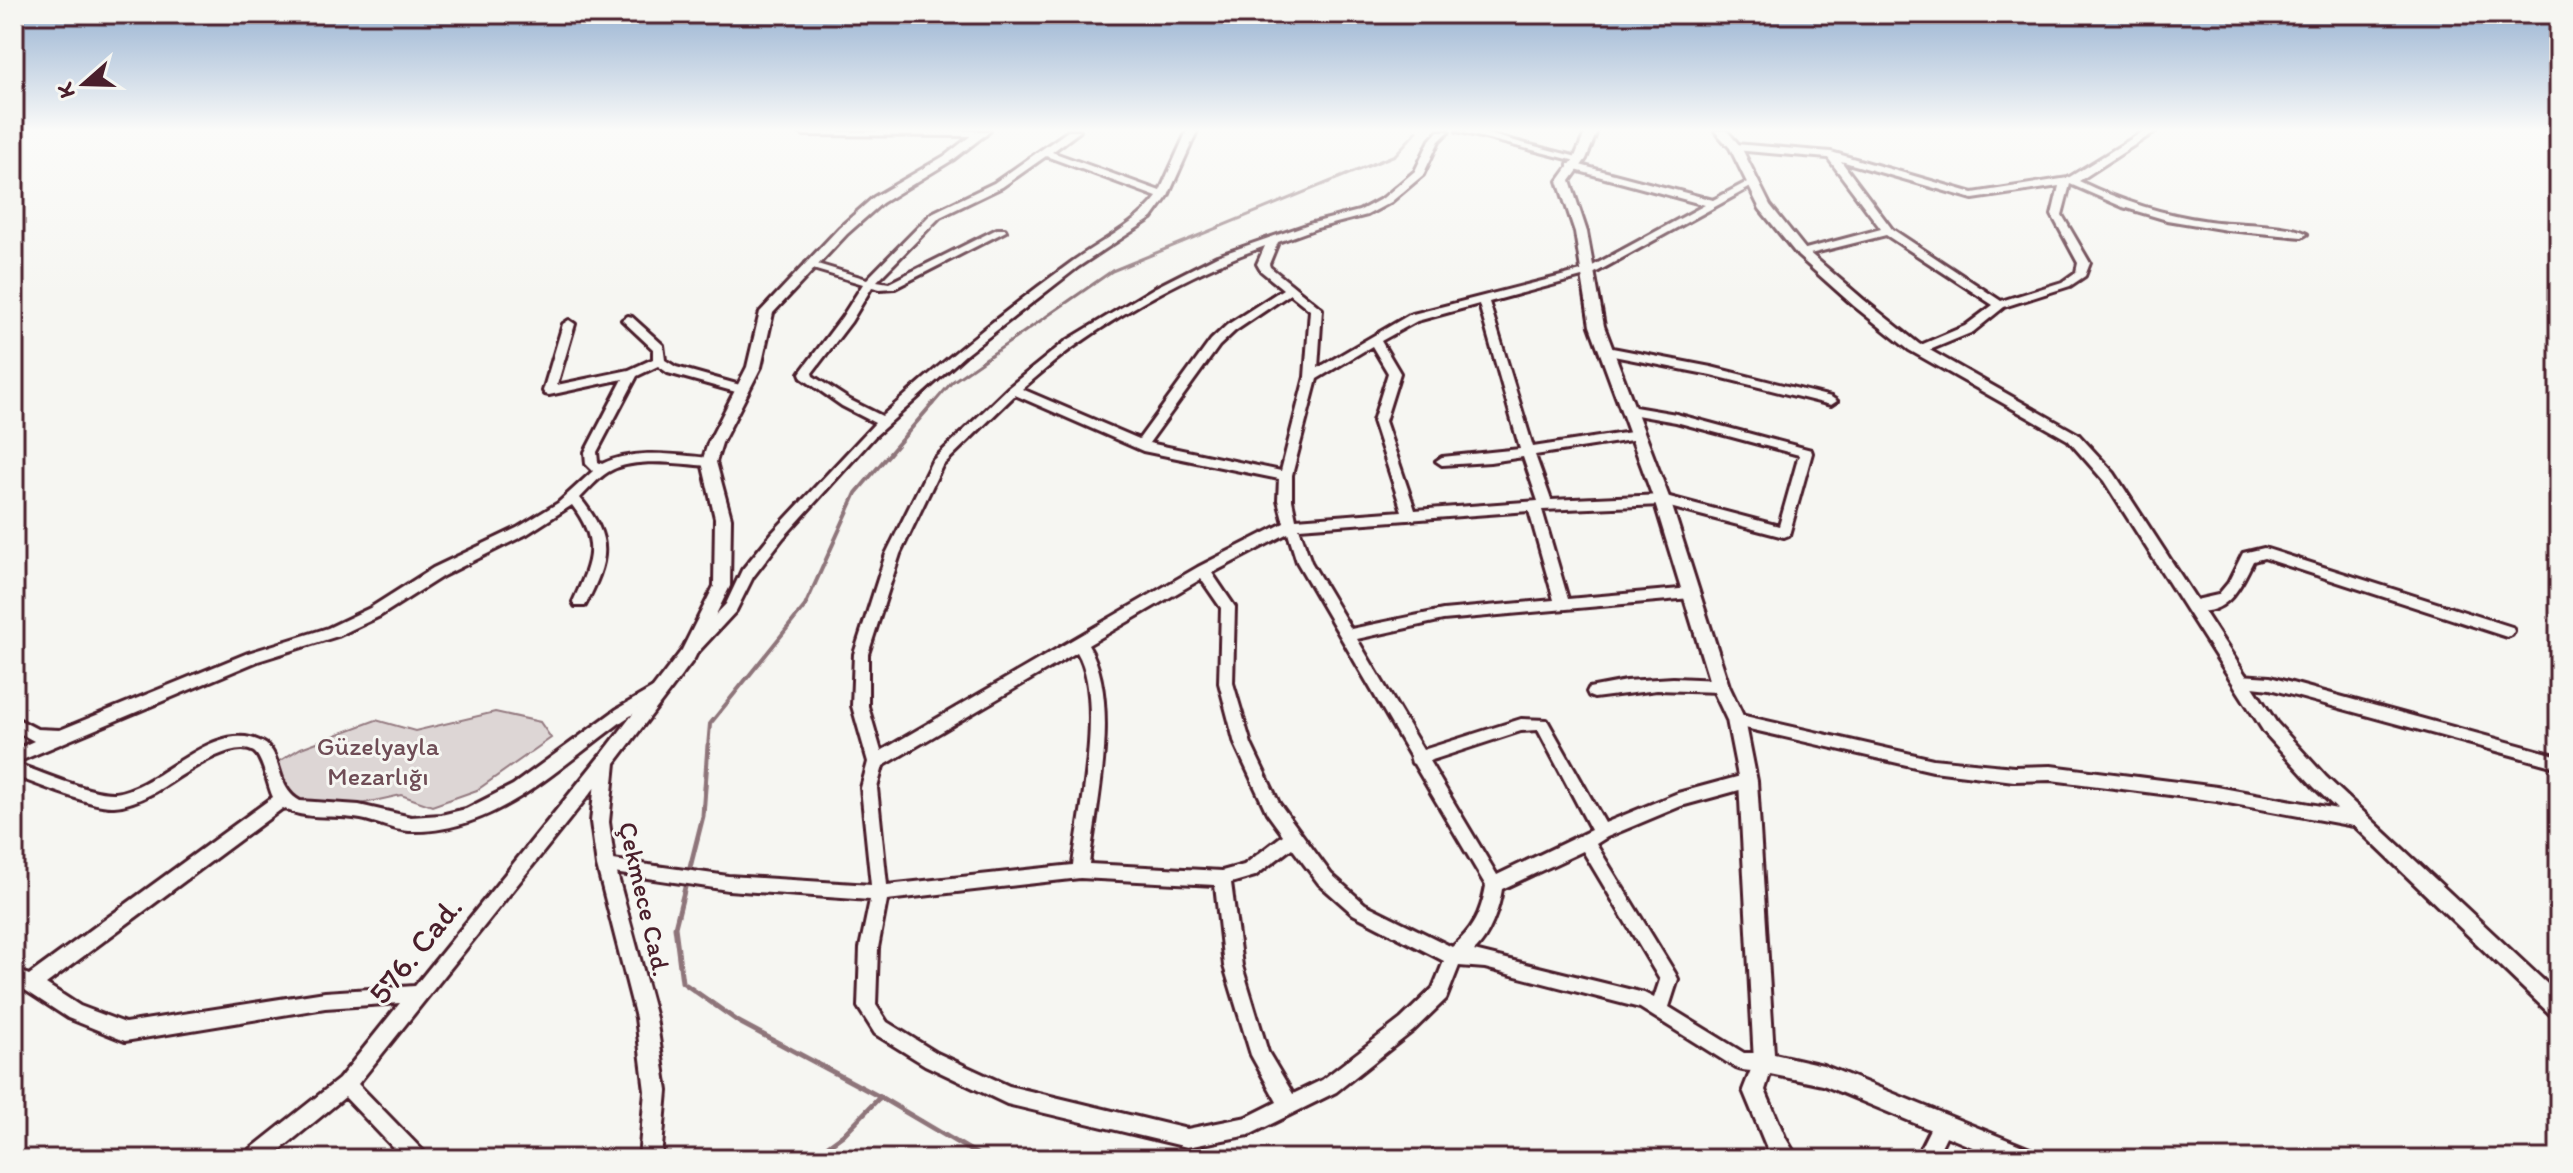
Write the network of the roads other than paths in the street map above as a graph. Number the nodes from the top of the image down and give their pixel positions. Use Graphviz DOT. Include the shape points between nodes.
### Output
graph roads {
  1 [pos="902,186"];
  2 [pos="996,186"];
  3 [pos="1135,186"];
  4 [pos="1168,186"];
  5 [pos="1404,186"];
  6 [pos="1566,186"];
  7 [pos="1654,186"];
  8 [pos="1747,186"];
  9 [pos="1754,186"];
  10 [pos="1854,186"];
  11 [pos="1937,186"];
  12 [pos="2038,186"];
  13 [pos="2066,186"];
  14 [pos="2078,186"];
  15 [pos="1163,196"];
  16 [pos="1711,203"];
  17 [pos="1001,231"];
  18 [pos="1888,231"];
  19 [pos="2302,234"];
  20 [pos="1273,240"];
  21 [pos="1802,253"];
  22 [pos="810,265"];
  23 [pos="1589,272"];
  24 [pos="869,283"];
  25 [pos="1291,289"];
  26 [pos="1483,299"];
  27 [pos="2000,305"];
  28 [pos="628,320"];
  29 [pos="569,324"];
  30 [pos="1374,339"];
  31 [pos="1920,350"];
  32 [pos="1607,351"];
  33 [pos="659,361"];
  34 [pos="632,373"];
  35 [pos="1311,377"];
  36 [pos="743,390"];
  37 [pos="1013,390"];
  38 [pos="1831,401"];
  39 [pos="1629,410"];
  40 [pos="884,422"];
  41 [pos="1638,435"];
  42 [pos="1141,445"];
  43 [pos="1527,451"];
  44 [pos="1442,461"];
  45 [pos="709,462"];
  46 [pos="601,470"];
  47 [pos="1284,476"];
  48 [pos="574,499"];
  49 [pos="1662,500"];
  50 [pos="1540,506"];
  51 [pos="1410,515"];
  52 [pos="1294,524"];
  53 [pos="1203,571"];
  54 [pos="1691,593"];
  55 [pos="580,602"];
  56 [pos="1562,603"];
  57 [pos="2192,606"];
  58 [pos="2507,631"];
  59 [pos="1346,636"];
  60 [pos="1079,643"];
  61 [pos="688,654"];
  62 [pos="2240,681"];
  63 [pos="1720,686"];
  64 [pos="658,692"];
  65 [pos="1594,692"];
  66 [pos="1736,720"];
  67 [pos="14,723"];
  68 [pos="61,736"];
  69 [pos="14,757"];
  70 [pos="1417,758"];
  71 [pos="606,761"];
  72 [pos="876,762"];
  73 [pos="2559,762"];
  74 [pos="14,769"];
  75 [pos="1748,781"];
  76 [pos="283,799"];
  77 [pos="2359,820"];
  78 [pos="1601,832"];
  79 [pos="1293,837"];
  80 [pos="1586,842"];
  81 [pos="606,866"];
  82 [pos="1080,871"];
  83 [pos="1222,878"];
  84 [pos="1494,885"];
  85 [pos="880,893"];
  86 [pos="1454,957"];
  87 [pos="22,980"];
  88 [pos="418,994"];
  89 [pos="2559,1009"];
  90 [pos="1659,1011"];
  91 [pos="1764,1062"];
  92 [pos="346,1085"];
  93 [pos="1288,1104"];
  94 [pos="1942,1126"];
  95 [pos="254,1159"];
  96 [pos="417,1159"];
  97 [pos="650,1159"];
  98 [pos="1787,1159"];
  99 [pos="1925,1159"];
  100 [pos="2027,1159"];
  1 -- 22 [label="street" via="878,200"];
  2 -- 24 [label="street" via="936,215"];
  3 -- 15 [label="street"];
  4 -- 15 [label="street"];
  5 -- 20 [label="street" via="1363,213"];
  6 -- 23 [label="street"];
  7 -- 16 [label="street"];
  8 -- 16 [label="street"];
  9 -- 21 [label="street"];
  10 -- 18 [label="street"];
  11 -- 12 [label="street" via="1973,196"];
  13 -- 27 [label="street" via="2057,215 2084,263 2081,274"];
  14 -- 19 [label="street" via="2192,222"];
  15 -- 40 [label="street" via="1148,216 961,352"];
  16 -- 23 [label="street"];
  17 -- 24 [label="street" via="891,286"];
  18 -- 21 [label="street"];
  18 -- 27 [label="street"];
  20 -- 25 [label="street" via="1263,264"];
  20 -- 37 [label="street" via="1221,258 1158,290 1070,344"];
  21 -- 31 [label="street"];
  22 -- 24 [label="street"];
  22 -- 36 [label="street" via="767,312"];
  23 -- 26 [label="street"];
  23 -- 32 [label="street" via="1597,326"];
  24 -- 40 [label="street" via="806,373 846,403"];
  25 -- 35 [label="street" via="1316,309"];
  25 -- 42 [label="street" via="1215,343"];
  26 -- 30 [label="street" via="1413,318"];
  26 -- 43 [label="street"];
  27 -- 31 [label="street" via="1969,329"];
  28 -- 33 [label="street" via="659,348"];
  29 -- 34 [label="street" via="549,391"];
  30 -- 35 [label="street"];
  30 -- 51 [label="street" via="1394,373 1379,421"];
  31 -- 57 [label="street" via="2073,437 2109,477"];
  32 -- 38 [label="street"];
  32 -- 39 [label="street"];
  33 -- 34 [label="street"];
  33 -- 36 [label="street" via="672,370"];
  34 -- 46 [label="street" via="591,452 592,464"];
  35 -- 47 [label="street"];
  36 -- 45 [label="street"];
  37 -- 42 [label="street"];
  37 -- 72 [label="street" via="937,464 893,554 861,654 860,706"];
  39 -- 41 [label="street"];
  39 -- 49 [label="street" via="1806,453 1784,532"];
  40 -- 61 [label="street" via="778,535 747,574 731,607"];
  41 -- 43 [label="street"];
  41 -- 49 [label="street"];
  42 -- 47 [label="street"];
  43 -- 44 [label="street"];
  43 -- 50 [label="street"];
  45 -- 46 [label="street" via="633,459"];
  45 -- 61 [label="street" via="723,518 722,586"];
  46 -- 48 [label="street"];
  47 -- 52 [label="street" via="1282,497"];
  48 -- 55 [label="street" via="593,522 600,545"];
  48 -- 68 [label="street" via="333,632 253,657"];
  49 -- 50 [label="street"];
  49 -- 54 [label="street"];
  50 -- 51 [label="street"];
  50 -- 56 [label="street"];
  51 -- 52 [label="street"];
  52 -- 53 [label="street"];
  52 -- 59 [label="street" via="1304,562"];
  53 -- 60 [label="street"];
  53 -- 79 [label="street" via="1228,607 1226,683 1243,744"];
  54 -- 56 [label="street"];
  54 -- 63 [label="street"];
  56 -- 59 [label="street" via="1443,615"];
  57 -- 58 [label="street" via="2213,606 2227,597 2248,557 2264,553"];
  57 -- 62 [label="street"];
  59 -- 70 [label="street"];
  60 -- 72 [label="street"];
  60 -- 82 [label="street" via="1091,664 1096,692 1093,776"];
  61 -- 64 [label="street"];
  62 -- 73 [label="street" via="2270,683"];
  62 -- 77 [label="street" via="2270,727"];
  63 -- 65 [label="street" via="1631,684"];
  63 -- 66 [label="street"];
  64 -- 71 [label="street"];
  64 -- 76 [label="street" via="613,719 531,784 494,806 446,822 408,825 354,811 296,806"];
  66 -- 75 [label="street"];
  66 -- 77 [label="street" via="1933,765 2051,773 2217,794"];
  67 -- 68 [label="street" via="35,735"];
  68 -- 69 [label="street"];
  70 -- 78 [label="street" via="1512,727 1542,724"];
  70 -- 84 [label="street"];
  71 -- 81 [label="street, Çekmece Cad." via="600,822"];
  71 -- 88 [label="street, 576. Cad."];
  72 -- 85 [label="street" via="869,788"];
  74 -- 76 [label="street" via="108,800 142,794 173,771 228,745 251,744 269,758 272,784"];
  75 -- 78 [label="street" via="1678,800"];
  75 -- 91 [label="street"];
  76 -- 87 [label="street"];
  77 -- 89 [label="street"];
  78 -- 80 [label="street"];
  79 -- 83 [label="street" via="1249,871"];
  79 -- 86 [label="street" via="1325,879 1359,909"];
  80 -- 84 [label="street"];
  80 -- 90 [label="street" via="1669,979"];
  81 -- 85 [label="street" via="728,883"];
  81 -- 97 [label="street, Çekmece Cad." via="646,1018 656,1091"];
  82 -- 83 [label="street"];
  82 -- 85 [label="street"];
  83 -- 93 [label="street" via="1233,966 1260,1055"];
  84 -- 86 [label="street" via="1491,905 1474,940"];
  85 -- 93 [label="street" via="869,948 867,1007 881,1028 931,1059 1007,1095 1187,1138 1249,1126"];
  86 -- 90 [label="street" via="1485,960 1644,1001"];
  86 -- 93 [label="street" via="1440,993 1407,1025 1329,1086"];
  87 -- 88 [label="street" via="74,1012 125,1032 325,1000"];
  88 -- 92 [label="street, 576. Cad."];
  90 -- 91 [label="street" via="1742,1062"];
  91 -- 94 [label="street" via="1823,1075"];
  91 -- 98 [label="street" via="1754,1090"];
  92 -- 95 [label="street, 576. Cad."];
  92 -- 96 [label="street"];
  94 -- 99 [label="street"];
  94 -- 100 [label="street"];
}
